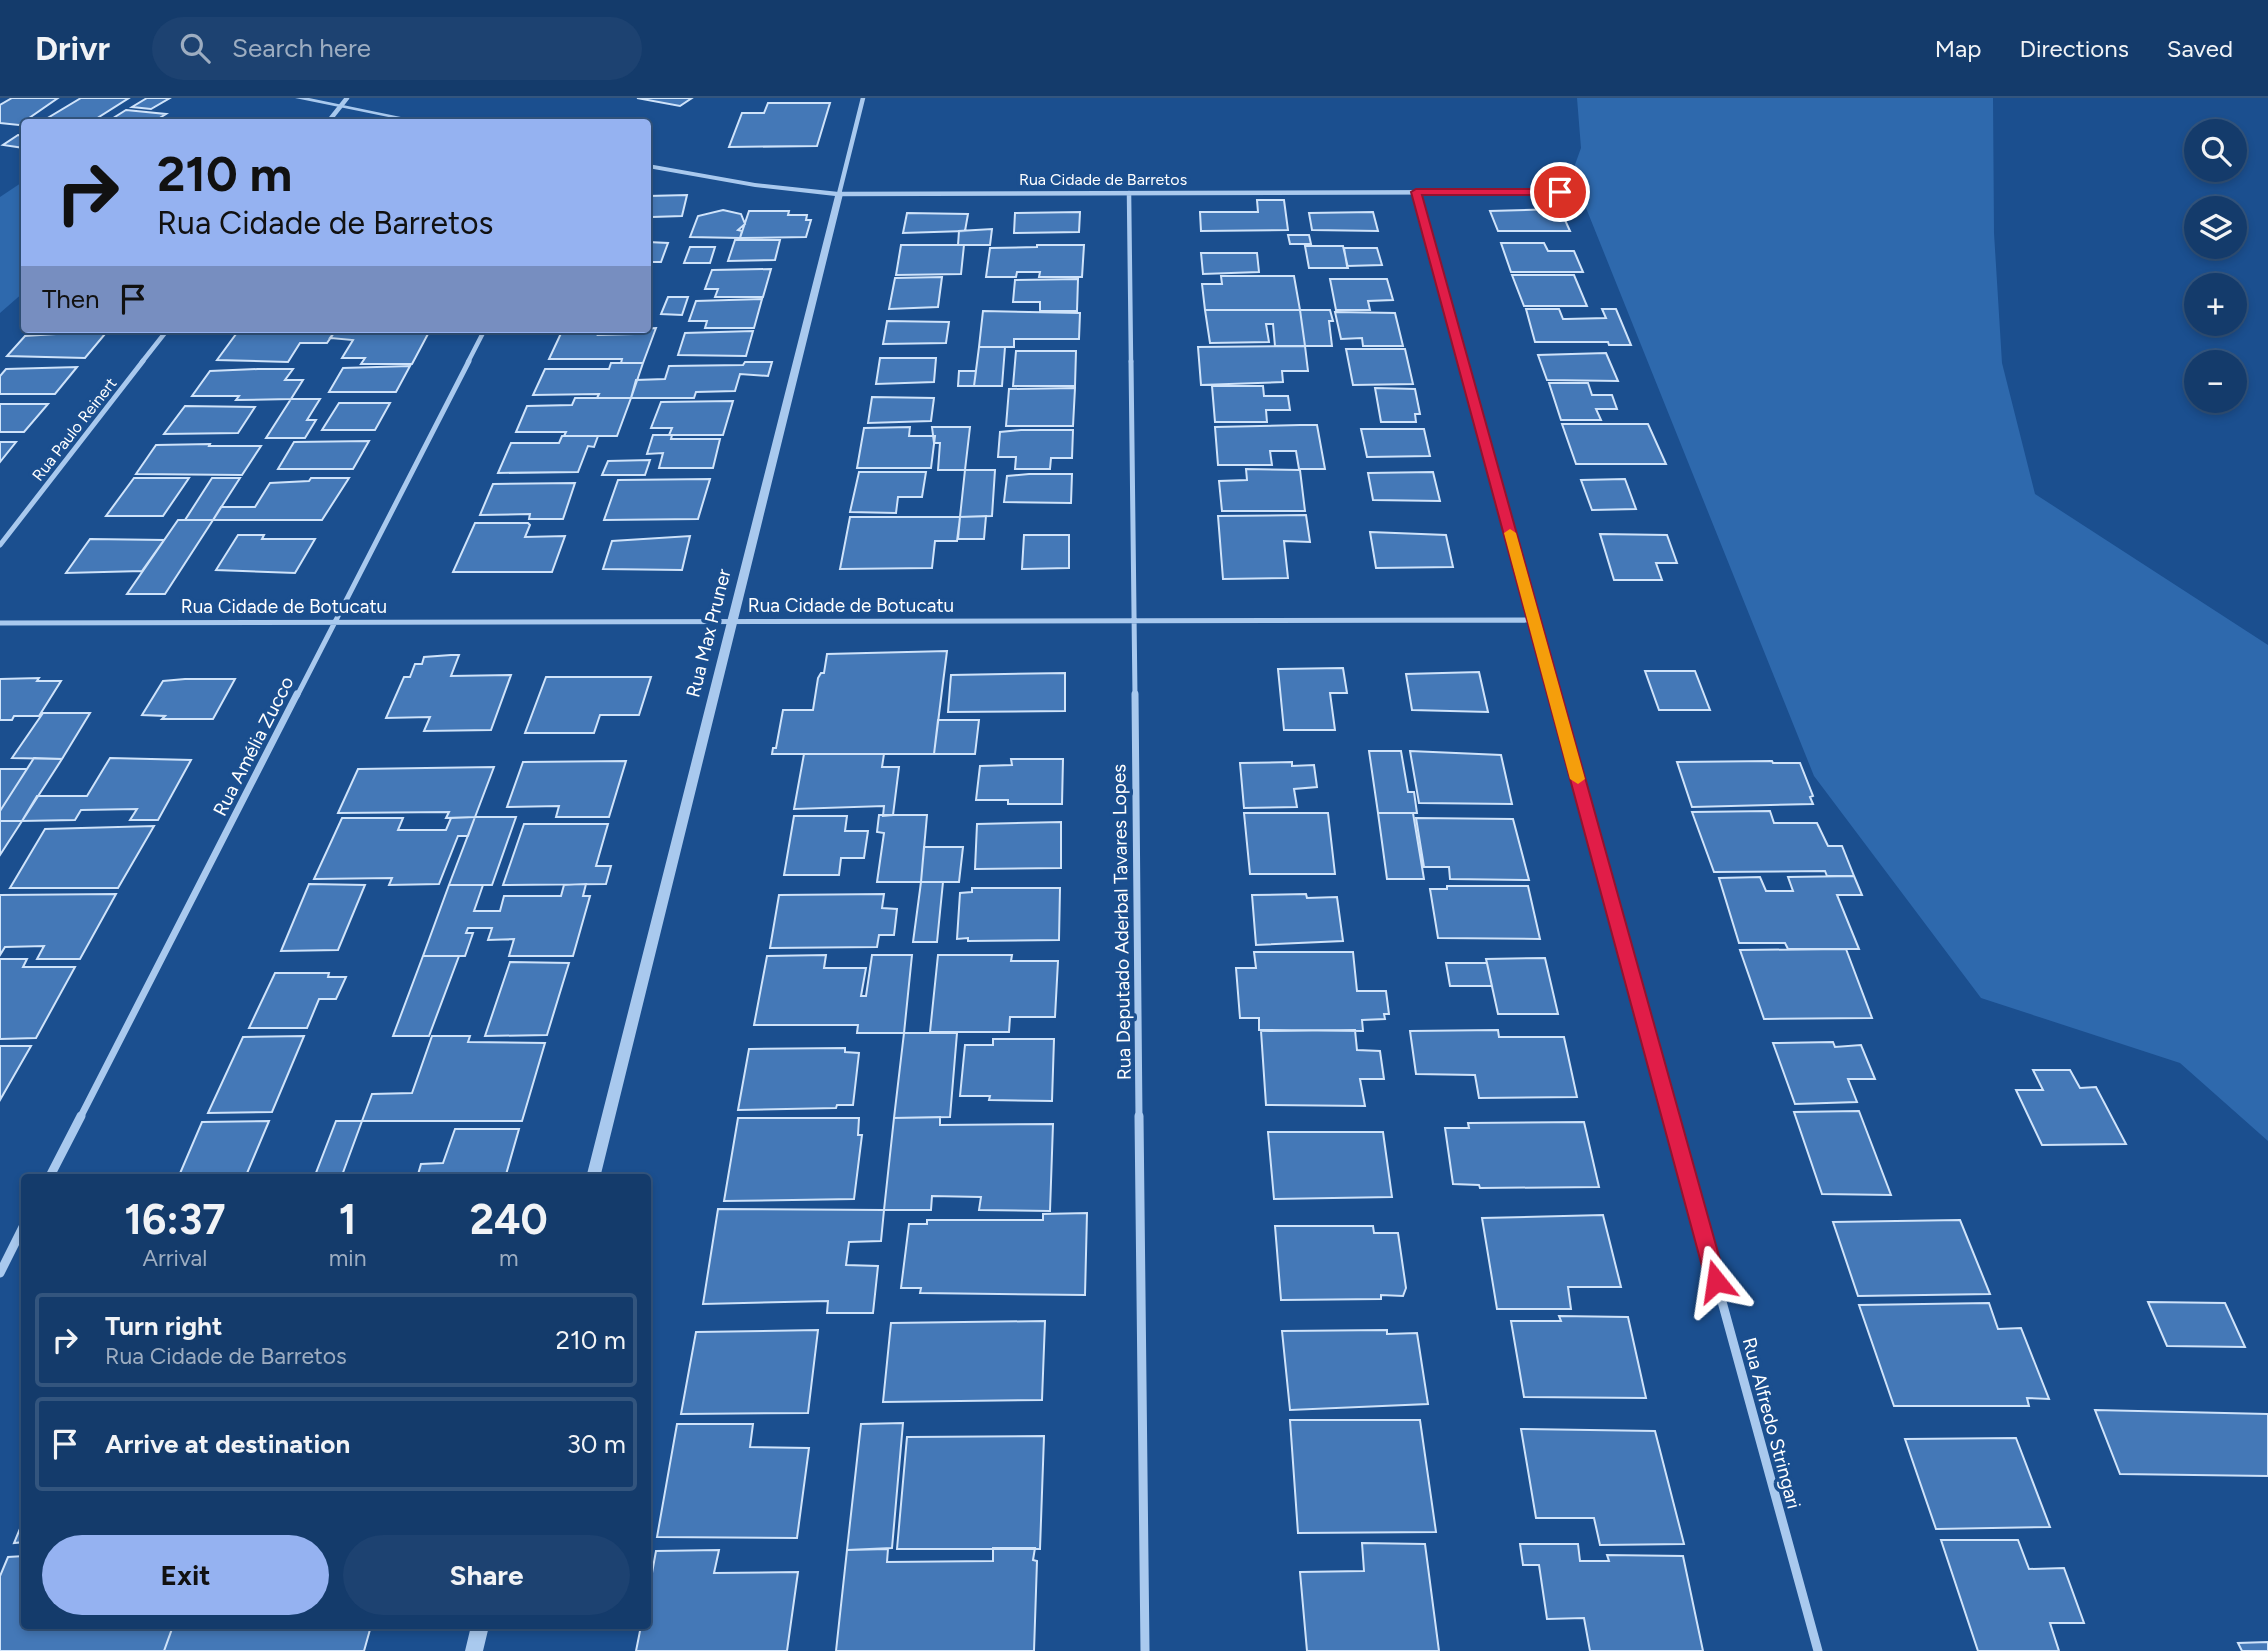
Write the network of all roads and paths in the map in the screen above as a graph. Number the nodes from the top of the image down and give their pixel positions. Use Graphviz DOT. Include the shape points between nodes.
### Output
graph roads {
  1 [pos="298,98"];
  2 [pos="347,98"];
  3 [pos="863,98"];
  4 [pos="340,107"];
  5 [pos="330,119"];
  6 [pos="405,119"];
  7 [pos="651,167"];
  8 [pos="1416,192"];
  9 [pos="1560,192"];
  10 [pos="1129,193"];
  11 [pos="839,194"];
  12 [pos="164,333"];
  13 [pos="483,333"];
  14 [pos="0,545"];
  15 [pos="1534,620"];
  16 [pos="732,621"];
  17 [pos="1134,621"];
  18 [pos="335,622"];
  19 [pos="0,623"];
  20 [pos="51,1174"];
  21 [pos="594,1174"];
  22 [pos="21,1231"];
  23 [pos="0,1273"];
  24 [pos="479,1629"];
  25 [pos="474,1651"];
  26 [pos="1145,1651"];
  27 [pos="1818,1651"];
  1 -- 4 [label="street"];
  2 -- 4 [label="street"];
  3 -- 11 [label="street, Rua Max Pruner"];
  4 -- 5 [label="street"];
  4 -- 6 [label="street"];
  7 -- 11 [label="street, Rua Cidade de Barretos"];
  8 -- 9 [label="street, Rua Cidade de Barretos"];
  8 -- 10 [label="street, Rua Cidade de Barretos"];
  8 -- 15 [label="street, Rua Alfredo Stringari"];
  10 -- 11 [label="street, Rua Cidade de Barretos"];
  10 -- 17 [label="street, Rua Deputado Aderbal Tavares Lopes"];
  11 -- 16 [label="street, Rua Max Pruner"];
  12 -- 14 [label="street, Rua Paulo Reinert"];
  13 -- 18 [label="street, Rua Amélia Zucco"];
  15 -- 17 [label="street, Rua Cidade de Botucatu"];
  15 -- 27 [label="street, Rua Alfredo Stringari"];
  16 -- 17 [label="street, Rua Cidade de Botucatu"];
  16 -- 18 [label="street, Rua Cidade de Botucatu"];
  16 -- 21 [label="street, Rua Max Pruner"];
  17 -- 26 [label="street, Rua Deputado Aderbal Tavares Lopes"];
  18 -- 19 [label="street, Rua Cidade de Botucatu"];
  18 -- 20 [label="street, Rua Amélia Zucco"];
  22 -- 23 [label="street"];
  24 -- 25 [label="street"];
}
